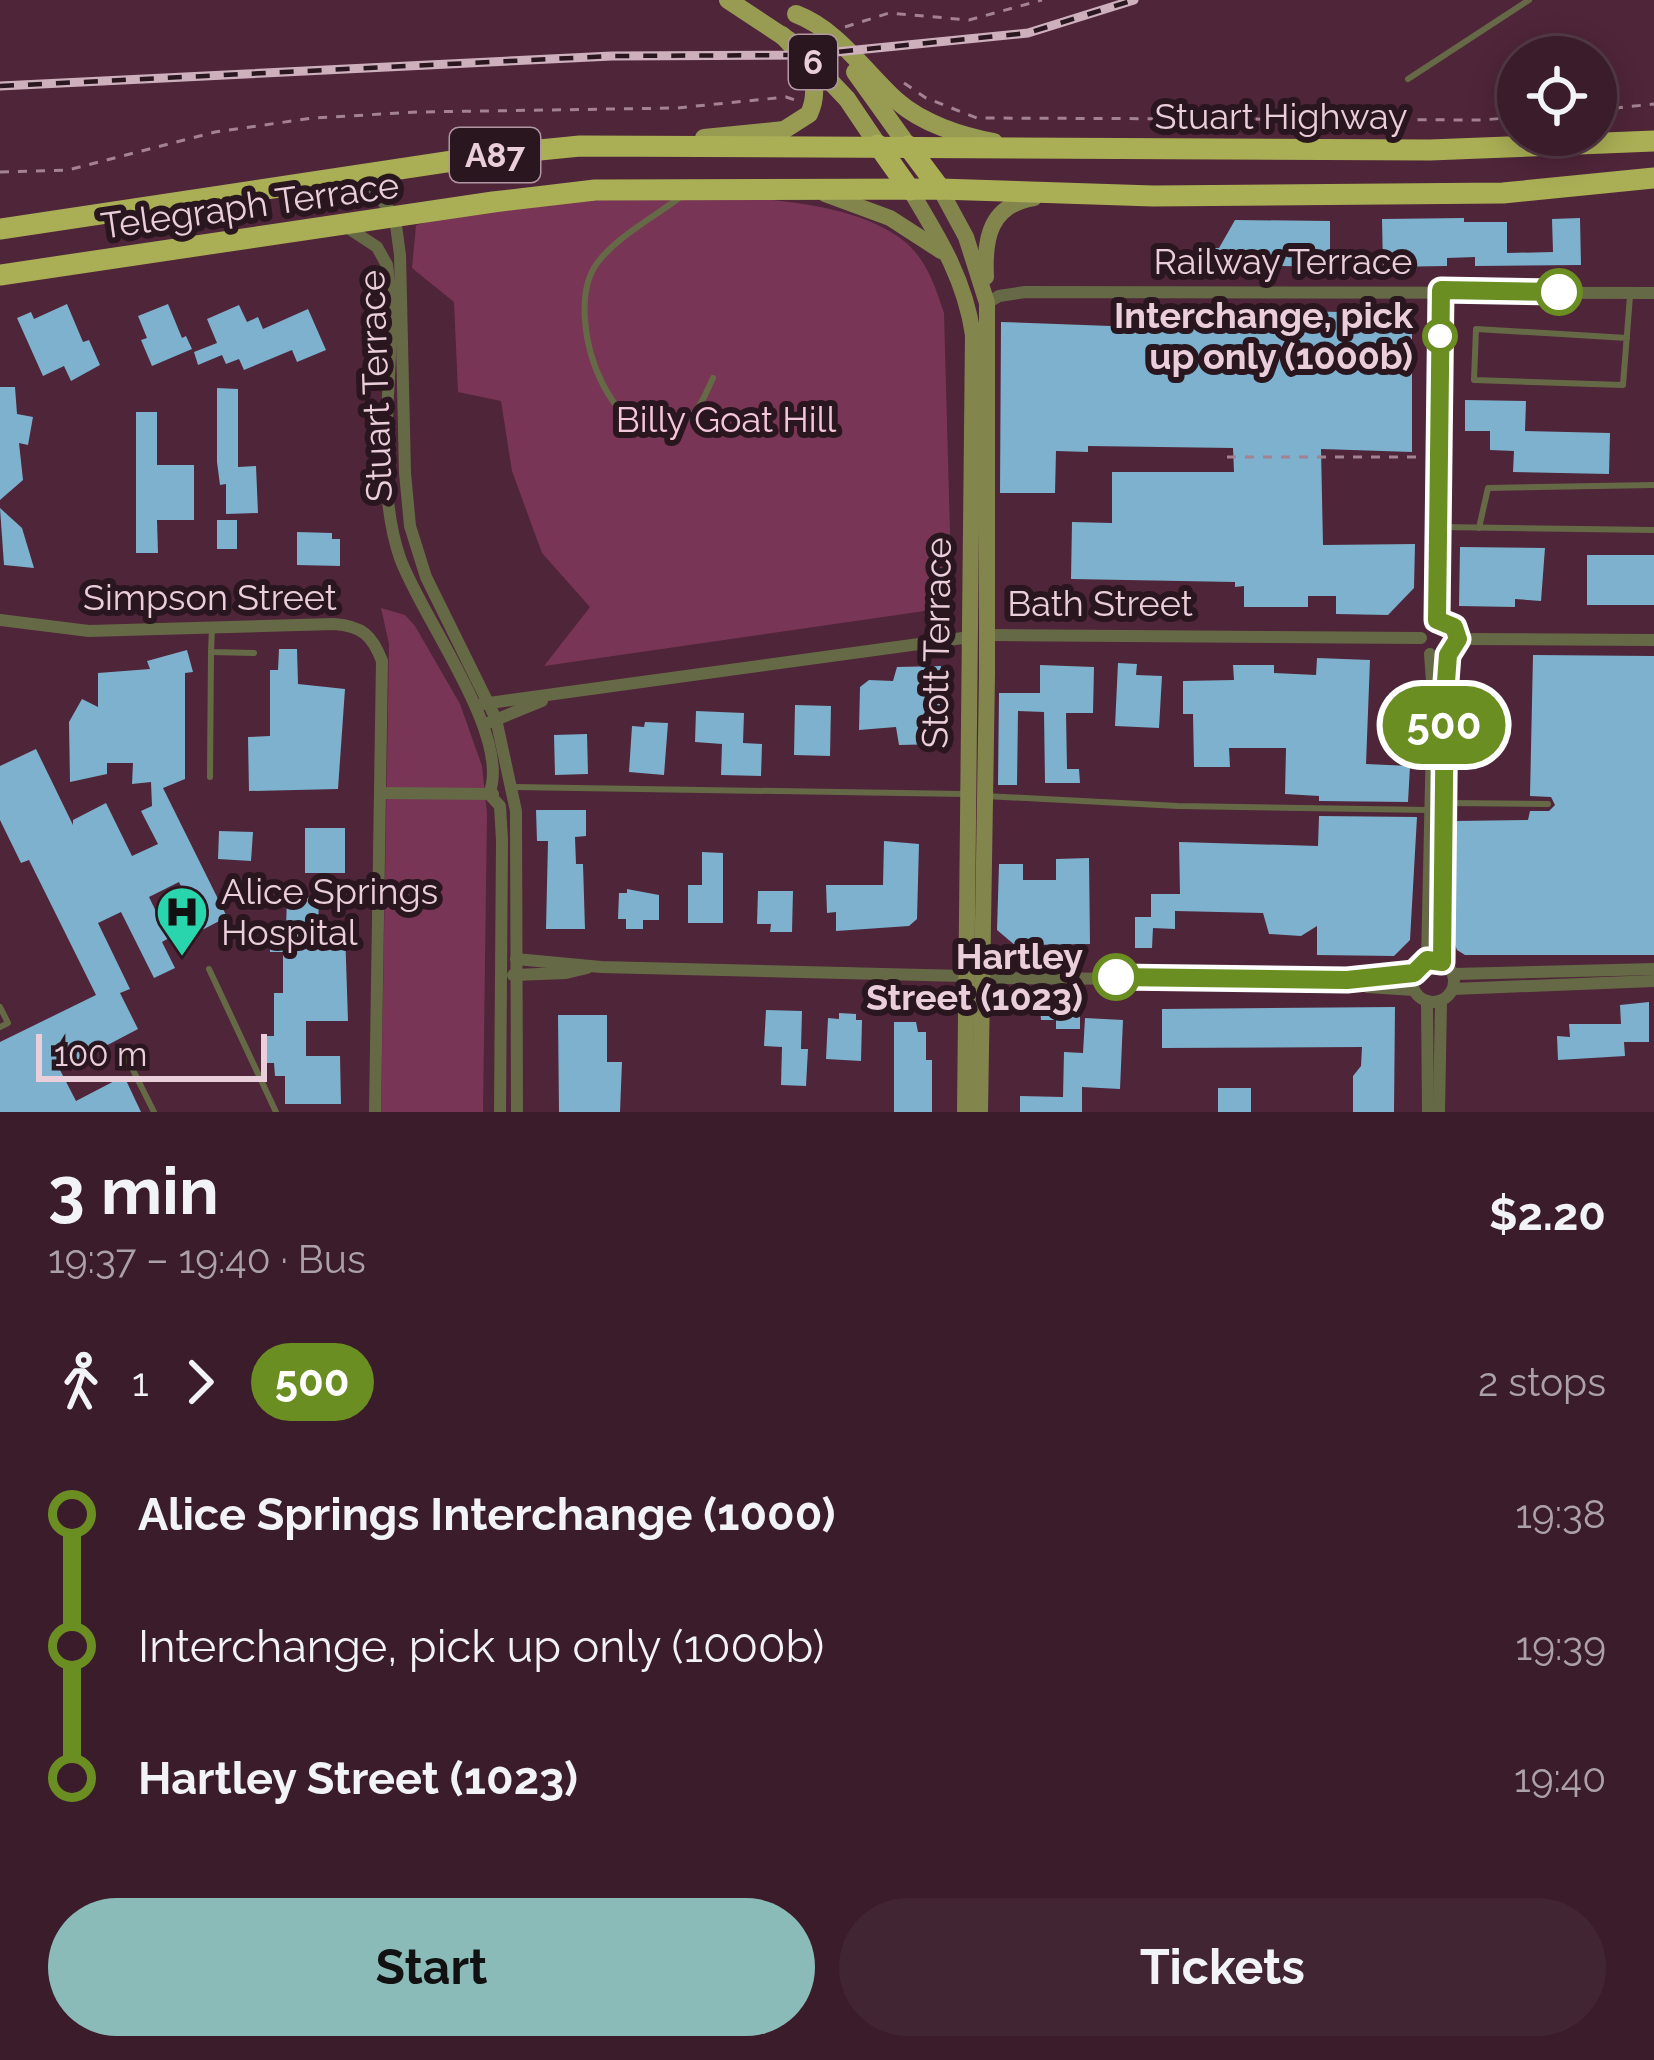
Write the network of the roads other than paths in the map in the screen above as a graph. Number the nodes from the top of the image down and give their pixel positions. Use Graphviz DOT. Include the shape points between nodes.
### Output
graph roads {
  1 [pos="728,0"];
  2 [pos="777,0"];
  3 [pos="1529,0"];
  4 [pos="796,14"];
  5 [pos="782,35"];
  6 [pos="1408,79"];
  7 [pos="1654,141"];
  8 [pos="610,145"];
  9 [pos="878,145"];
  10 [pos="908,146"];
  11 [pos="1012,146"];
  12 [pos="1654,178"];
  13 [pos="691,188"];
  14 [pos="910,190"];
  15 [pos="940,190"];
  16 [pos="814,191"];
  17 [pos="1071,193"];
  18 [pos="116,212"];
  19 [pos="395,218"];
  20 [pos="339,224"];
  21 [pos="0,229"];
  22 [pos="955,264"];
  23 [pos="0,275"];
  24 [pos="1441,290"];
  25 [pos="1630,292"];
  26 [pos="1654,293"];
  27 [pos="987,303"];
  28 [pos="1627,338"];
  29 [pos="713,378"];
  30 [pos="1654,485"];
  31 [pos="1436,527"];
  32 [pos="1479,528"];
  33 [pos="1654,530"];
  34 [pos="0,620"];
  35 [pos="1437,620"];
  36 [pos="212,628"];
  37 [pos="979,636"];
  38 [pos="1421,638"];
  39 [pos="1458,639"];
  40 [pos="1654,640"];
  41 [pos="211,652"];
  42 [pos="254,653"];
  43 [pos="1430,654"];
  44 [pos="1448,655"];
  45 [pos="566,694"];
  46 [pos="482,704"];
  47 [pos="489,722"];
  48 [pos="210,777"];
  49 [pos="513,791"];
  50 [pos="380,793"];
  51 [pos="489,794"];
  52 [pos="975,795"];
  53 [pos="1548,804"];
  54 [pos="1444,805"];
  55 [pos="519,958"];
  56 [pos="501,959"];
  57 [pos="1434,961"];
  58 [pos="601,967"];
  59 [pos="1654,968"];
  60 [pos="209,969"];
  61 [pos="1414,973"];
  62 [pos="1453,974"];
  63 [pos="501,975"];
  64 [pos="518,975"];
  65 [pos="972,977"];
  66 [pos="1347,980"];
  67 [pos="1654,981"];
  68 [pos="1453,989"];
  69 [pos="1414,990"];
  70 [pos="1434,1001"];
  71 [pos="0,1007"];
  72 [pos="0,1027"];
  73 [pos="125,1054"];
  74 [pos="154,1112"];
  75 [pos="276,1112"];
  76 [pos="375,1112"];
  77 [pos="500,1112"];
  78 [pos="517,1112"];
  79 [pos="965,1112"];
  80 [pos="980,1112"];
  81 [pos="1427,1112"];
  82 [pos="1439,1112"];
  1 -- 5 [label="main road, 6"];
  2 -- 4 [label="main road, 6"];
  3 -- 6 [label="lane"];
  4 -- 10 [label="main road, 6" via="852,68"];
  4 -- 11 [label="main road" via="834,37 916,115"];
  5 -- 8 [label="main road" via="812,73 813,106 794,126"];
  5 -- 9 [label="main road, 6" via="830,80"];
  7 -- 11 [label="highway, Stuart Highway / A87" via="1430,150"];
  8 -- 9 [label="highway, Telegraph Terrace / A87"];
  8 -- 18 [label="highway, Telegraph Terrace / A87"];
  9 -- 10 [label="highway, Telegraph Terrace / A87"];
  9 -- 14 [label="highway, 6"];
  10 -- 11 [label="highway, Stuart Highway / A87"];
  10 -- 15 [label="highway, 6"];
  12 -- 17 [label="highway, A87" via="1503,193"];
  13 -- 16 [label="highway, Telegraph Terrace / A87"];
  13 -- 19 [label="highway, Telegraph Terrace / A87" via="548,194"];
  13 -- 29 [label="lane" via="599,260 583,308 603,389 631,420 670,427 696,411"];
  14 -- 15 [label="highway, Telegraph Terrace / A87"];
  14 -- 16 [label="highway, Telegraph Terrace / A87"];
  14 -- 22 [label="main road, Stott Terrace"];
  15 -- 17 [label="highway, A87"];
  15 -- 27 [label="main road, Stott Terrace"];
  16 -- 22 [label="main road" via="890,218"];
  17 -- 27 [label="main road" via="1010,204 994,220"];
  18 -- 19 [label="street, Stuart Terrace" via="352,188 381,199"];
  18 -- 21 [label="highway, Telegraph Terrace / A87"];
  19 -- 20 [label="highway, Telegraph Terrace / A87"];
  19 -- 46 [label="street, Stuart Terrace" via="410,526"];
  20 -- 23 [label="highway, Telegraph Terrace / A87"];
  20 -- 46 [label="street, Stuart Terrace" via="370,241 387,265 393,530 407,575"];
  22 -- 37 [label="main road, Stott Terrace" via="973,335"];
  24 -- 25 [label="street, Railway Terrace"];
  24 -- 27 [label="street, Railway Terrace" via="1024,292"];
  24 -- 31 [label="street"];
  25 -- 26 [label="street, Railway Terrace"];
  25 -- 28 [label="lane"];
  27 -- 37 [label="main road, Stott Terrace"];
  28 -- 28 [label="lane" via="1623,386 1474,380 1476,329"];
  30 -- 32 [label="lane" via="1488,488"];
  31 -- 32 [label="lane"];
  31 -- 35 [label="street"];
  32 -- 33 [label="lane"];
  34 -- 36 [label="street, Simpson Street" via="89,631"];
  35 -- 38 [label="street"];
  35 -- 39 [label="street" via="1454,627"];
  36 -- 41 [label="lane"];
  36 -- 50 [label="street, Simpson Street" via="334,623 357,626 374,640 382,661"];
  37 -- 38 [label="street, Bath Street"];
  37 -- 45 [label="street, Bath Street"];
  37 -- 52 [label="main road, Stott Terrace"];
  38 -- 43 [label="street"];
  39 -- 40 [label="street"];
  39 -- 44 [label="street"];
  41 -- 42 [label="lane"];
  41 -- 48 [label="lane"];
  43 -- 44 [label="street"];
  43 -- 54 [label="street"];
  44 -- 54 [label="street"];
  45 -- 46 [label="street, Bath Street"];
  45 -- 47 [label="street, Bath Street"];
  46 -- 47 [label="street, Stuart Terrace"];
  47 -- 49 [label="street, Stuart Terrace"];
  47 -- 51 [label="street, Stuart Terrace" via="496,778"];
  49 -- 51 [label="street"];
  49 -- 52 [label="lane"];
  49 -- 55 [label="street, Stuart Terrace"];
  50 -- 51 [label="street"];
  50 -- 76 [label="street, Simpson Street"];
  51 -- 56 [label="street, Stuart Terrace" via="500,806"];
  52 -- 54 [label="lane" via="1178,806"];
  52 -- 65 [label="main road, Stott Terrace"];
  53 -- 54 [label="lane"];
  54 -- 57 [label="street"];
  55 -- 56 [label="street"];
  55 -- 58 [label="street"];
  55 -- 64 [label="street, Stuart Terrace"];
  56 -- 63 [label="street, Stuart Terrace"];
  57 -- 61 [label="street"];
  57 -- 62 [label="street"];
  58 -- 64 [label="street"];
  58 -- 65 [label="street"];
  59 -- 62 [label="street"];
  60 -- 75 [label="lane"];
  61 -- 66 [label="street"];
  61 -- 69 [label="street"];
  62 -- 68 [label="street"];
  63 -- 64 [label="street"];
  63 -- 77 [label="street, Stuart Terrace"];
  64 -- 78 [label="street, Stuart Terrace"];
  65 -- 66 [label="street"];
  65 -- 79 [label="main road, Stott Terrace"];
  65 -- 80 [label="main road, Stott Terrace"];
  66 -- 69 [label="street"];
  67 -- 68 [label="street"];
  68 -- 70 [label="street"];
  69 -- 70 [label="street"];
  70 -- 81 [label="street"];
  70 -- 82 [label="street"];
  71 -- 72 [label="lane" via="8,1023"];
  73 -- 74 [label="lane"];
}
